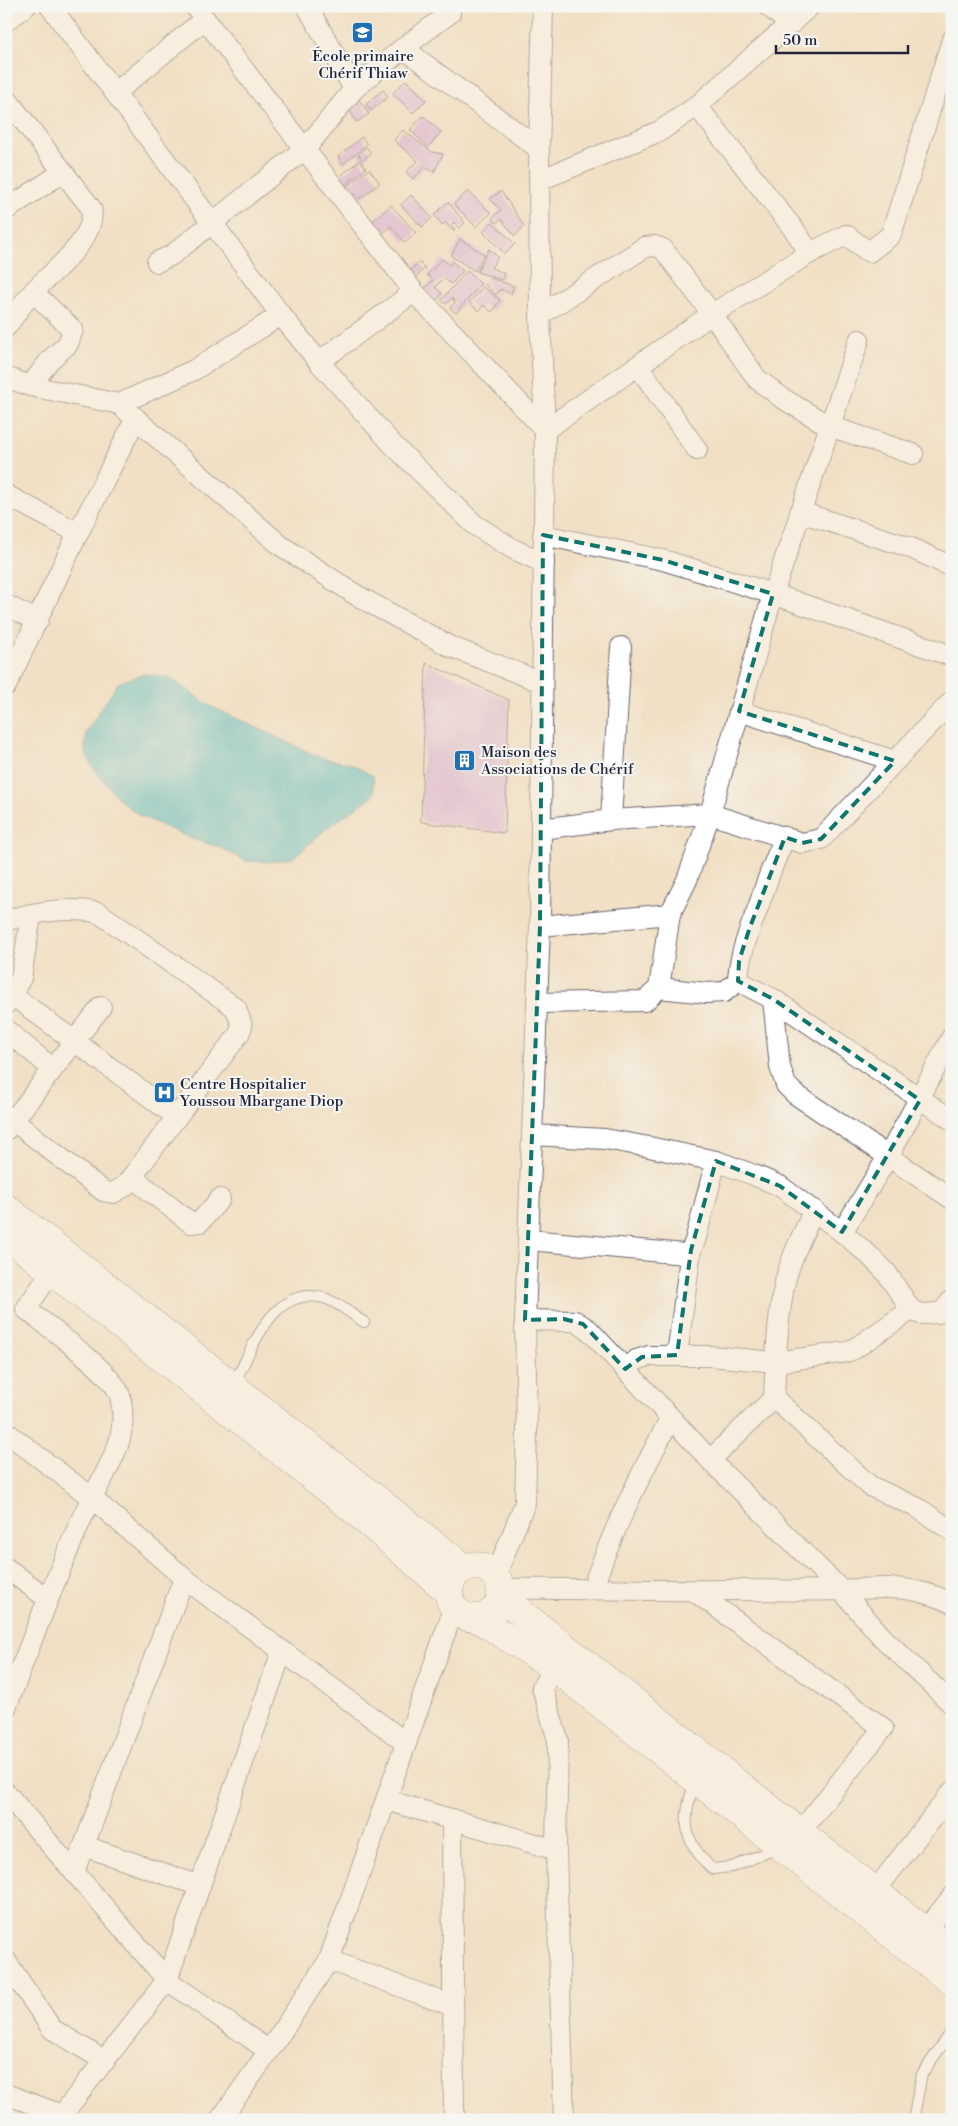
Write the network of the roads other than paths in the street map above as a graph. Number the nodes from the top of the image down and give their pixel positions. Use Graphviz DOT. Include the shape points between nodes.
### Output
graph roads {
  1 [pos="26,6"];
  2 [pos="50,6"];
  3 [pos="307,6"];
  4 [pos="450,6"];
  5 [pos="543,6"];
  6 [pos="768,6"];
  7 [pos="810,6"];
  8 [pos="200,12"];
  9 [pos="6,21"];
  10 [pos="791,24"];
  11 [pos="952,40"];
  12 [pos="403,48"];
  13 [pos="946,85"];
  14 [pos="354,90"];
  15 [pos="114,93"];
  16 [pos="6,98"];
  17 [pos="697,106"];
  18 [pos="306,148"];
  19 [pos="539,149"];
  20 [pos="63,172"];
  21 [pos="540,180"];
  22 [pos="6,210"];
  23 [pos="213,222"];
  24 [pos="810,253"];
  25 [pos="157,262"];
  26 [pos="33,292"];
  27 [pos="414,292"];
  28 [pos="712,314"];
  29 [pos="281,315"];
  30 [pos="540,315"];
  31 [pos="6,326"];
  32 [pos="860,340"];
  33 [pos="319,362"];
  34 [pos="639,367"];
  35 [pos="6,377"];
  36 [pos="30,386"];
  37 [pos="119,404"];
  38 [pos="136,418"];
  39 [pos="829,426"];
  40 [pos="544,430"];
  41 [pos="696,450"];
  42 [pos="913,454"];
  43 [pos="6,494"];
  44 [pos="800,512"];
  45 [pos="78,533"];
  46 [pos="543,535"];
  47 [pos="544,563"];
  48 [pos="952,567"];
  49 [pos="773,594"];
  50 [pos="6,605"];
  51 [pos="38,620"];
  52 [pos="621,647"];
  53 [pos="952,656"];
  54 [pos="542,682"];
  55 [pos="6,686"];
  56 [pos="952,701"];
  57 [pos="739,711"];
  58 [pos="895,761"];
  59 [pos="710,814"];
  60 [pos="611,820"];
  61 [pos="541,829"];
  62 [pos="785,837"];
  63 [pos="670,914"];
  64 [pos="31,915"];
  65 [pos="6,921"];
  66 [pos="540,926"];
  67 [pos="738,981"];
  68 [pos="658,988"];
  69 [pos="9,999"];
  70 [pos="773,999"];
  71 [pos="538,1003"];
  72 [pos="101,1007"];
  73 [pos="6,1030"];
  74 [pos="952,1037"];
  75 [pos="74,1042"];
  76 [pos="53,1069"];
  77 [pos="920,1100"];
  78 [pos="177,1117"];
  79 [pos="952,1120"];
  80 [pos="9,1122"];
  81 [pos="532,1136"];
  82 [pos="889,1155"];
  83 [pos="716,1161"];
  84 [pos="132,1177"];
  85 [pos="220,1199"];
  86 [pos="952,1199"];
  87 [pos="6,1208"];
  88 [pos="814,1210"];
  89 [pos="842,1232"];
  90 [pos="6,1235"];
  91 [pos="529,1240"];
  92 [pos="690,1250"];
  93 [pos="52,1271"];
  94 [pos="952,1300"];
  95 [pos="911,1310"];
  96 [pos="526,1320"];
  97 [pos="364,1322"];
  98 [pos="678,1355"];
  99 [pos="776,1362"];
  100 [pos="625,1369"];
  101 [pos="233,1386"];
  102 [pos="774,1398"];
  103 [pos="670,1419"];
  104 [pos="6,1432"];
  105 [pos="710,1460"];
  106 [pos="92,1497"];
  107 [pos="952,1531"];
  108 [pos="6,1568"];
  109 [pos="464,1568"];
  110 [pos="184,1578"];
  111 [pos="499,1587"];
  112 [pos="593,1587"];
  113 [pos="842,1590"];
  114 [pos="694,1591"];
  115 [pos="47,1598"];
  116 [pos="952,1603"];
  117 [pos="460,1606"];
  118 [pos="282,1651"];
  119 [pos="554,1667"];
  120 [pos="952,1704"];
  121 [pos="6,1708"];
  122 [pos="406,1743"];
  123 [pos="695,1778"];
  124 [pos="952,1792"];
  125 [pos="6,1793"];
  126 [pos="386,1800"];
  127 [pos="452,1819"];
  128 [pos="791,1839"];
  129 [pos="84,1846"];
  130 [pos="556,1850"];
  131 [pos="74,1872"];
  132 [pos="200,1886"];
  133 [pos="875,1891"];
  134 [pos="952,1897"];
  135 [pos="925,1931"];
  136 [pos="952,1952"];
  137 [pos="329,1960"];
  138 [pos="6,1961"];
  139 [pos="167,1980"];
  140 [pos="952,1982"];
  141 [pos="453,2006"];
  142 [pos="952,2031"];
  143 [pos="269,2051"];
  144 [pos="105,2060"];
  145 [pos="6,2094"];
  146 [pos="220,2120"];
  147 [pos="454,2120"];
  148 [pos="564,2120"];
  149 [pos="913,2120"];
  1 -- 9 [label="street"];
  2 -- 15 [label="street"];
  3 -- 14 [label="street"];
  4 -- 12 [label="street" via="450,13"];
  5 -- 19 [label="street"];
  6 -- 10 [label="street"];
  7 -- 10 [label="street"];
  8 -- 15 [label="street"];
  8 -- 18 [label="street"];
  10 -- 17 [label="street"];
  11 -- 13 [label="street"];
  12 -- 14 [label="street"];
  12 -- 19 [label="street"];
  13 -- 24 [label="street" via="891,235 870,252 846,235"];
  14 -- 18 [label="street"];
  15 -- 23 [label="street"];
  16 -- 20 [label="street"];
  17 -- 21 [label="street" via="660,131"];
  17 -- 24 [label="street"];
  18 -- 23 [label="street"];
  18 -- 27 [label="street"];
  19 -- 21 [label="street"];
  20 -- 22 [label="street"];
  20 -- 26 [label="street" via="91,208 92,215 73,254"];
  21 -- 30 [label="street"];
  23 -- 25 [label="street" via="172,255"];
  23 -- 29 [label="street"];
  24 -- 28 [label="street"];
  26 -- 31 [label="street"];
  26 -- 36 [label="street" via="73,330 68,344 50,360"];
  27 -- 33 [label="street"];
  27 -- 40 [label="street"];
  28 -- 30 [label="street" via="663,249 655,246 645,248"];
  28 -- 34 [label="street"];
  28 -- 39 [label="street" via="757,379"];
  29 -- 33 [label="street"];
  29 -- 37 [label="street" via="194,370"];
  30 -- 40 [label="street"];
  32 -- 39 [label="street"];
  33 -- 47 [label="street" via="394,446 475,525 513,549"];
  34 -- 40 [label="street"];
  34 -- 41 [label="street"];
  35 -- 36 [label="street"];
  36 -- 37 [label="street"];
  37 -- 38 [label="street"];
  38 -- 45 [label="street"];
  38 -- 54 [label="street" via="288,550 356,594 449,646"];
  39 -- 42 [label="street"];
  39 -- 44 [label="street"];
  40 -- 46 [label="street"];
  43 -- 45 [label="street"];
  44 -- 48 [label="street" via="909,548"];
  44 -- 49 [label="street"];
  45 -- 51 [label="street"];
  46 -- 47 [label="street"];
  46 -- 49 [label="street" via="663,560"];
  47 -- 54 [label="street"];
  49 -- 53 [label="street"];
  49 -- 57 [label="street"];
  50 -- 51 [label="street"];
  51 -- 55 [label="street"];
  52 -- 60 [label="street"];
  54 -- 61 [label="street"];
  56 -- 58 [label="street"];
  57 -- 58 [label="street"];
  57 -- 59 [label="street"];
  58 -- 62 [label="street" via="821,839 802,843"];
  59 -- 60 [label="street"];
  59 -- 62 [label="street"];
  59 -- 63 [label="street"];
  60 -- 61 [label="street"];
  61 -- 66 [label="street"];
  62 -- 67 [label="street" via="750,927 739,961"];
  63 -- 66 [label="street"];
  63 -- 68 [label="street"];
  64 -- 65 [label="street"];
  64 -- 69 [label="street" via="25,966"];
  64 -- 78 [label="street" via="73,910 99,913 236,1008 242,1026 239,1034"];
  66 -- 71 [label="street"];
  67 -- 68 [label="street" via="724,992 707,994"];
  67 -- 70 [label="street"];
  68 -- 71 [label="street" via="645,1001"];
  69 -- 75 [label="street"];
  70 -- 77 [label="street"];
  70 -- 82 [label="street" via="780,1067 786,1085"];
  71 -- 81 [label="street"];
  72 -- 75 [label="street"];
  73 -- 76 [label="street"];
  74 -- 77 [label="street"];
  75 -- 76 [label="street"];
  75 -- 78 [label="street"];
  76 -- 80 [label="street"];
  77 -- 79 [label="street"];
  77 -- 82 [label="street"];
  78 -- 84 [label="street"];
  80 -- 84 [label="street" via="103,1191 113,1192 125,1186"];
  81 -- 83 [label="street" via="605,1139"];
  81 -- 91 [label="street"];
  82 -- 86 [label="street"];
  82 -- 89 [label="street"];
  83 -- 88 [label="street" via="771,1181"];
  83 -- 92 [label="street" via="696,1241"];
  84 -- 85 [label="street" via="191,1222 200,1222"];
  87 -- 101 [label="main road"];
  88 -- 89 [label="street"];
  88 -- 99 [label="street" via="785,1282"];
  89 -- 95 [label="street" via="886,1272"];
  90 -- 93 [label="main road"];
  91 -- 92 [label="street" via="681,1255"];
  91 -- 96 [label="street"];
  92 -- 98 [label="street"];
  93 -- 106 [label="street" via="26,1309 77,1350 113,1384 120,1395 118,1447"];
  93 -- 117 [label="main road" via="348,1505"];
  94 -- 95 [label="street" via="938,1314"];
  95 -- 99 [label="street" via="854,1349"];
  96 -- 100 [label="street" via="564,1319 583,1324"];
  96 -- 111 [label="street" via="525,1503"];
  97 -- 101 [label="lane" via="325,1298 300,1296 281,1305 266,1324"];
  98 -- 99 [label="street"];
  98 -- 100 [label="street" via="642,1357"];
  99 -- 102 [label="street"];
  100 -- 103 [label="street"];
  101 -- 109 [label="main road"];
  102 -- 105 [label="street"];
  102 -- 107 [label="street" via="870,1486 918,1508"];
  103 -- 105 [label="street"];
  103 -- 112 [label="street" via="632,1492"];
  104 -- 106 [label="street"];
  105 -- 113 [label="street"];
  106 -- 110 [label="street"];
  106 -- 115 [label="street"];
  108 -- 115 [label="street"];
  109 -- 111 [label="main road" via="481,1566"];
  109 -- 117 [label="main road" via="454,1578"];
  110 -- 118 [label="street"];
  110 -- 129 [label="street"];
  111 -- 112 [label="street"];
  111 -- 117 [label="main road" via="496,1608 488,1615"];
  111 -- 128 [label="main road"];
  112 -- 114 [label="street"];
  113 -- 114 [label="street"];
  113 -- 116 [label="street" via="872,1586 913,1588"];
  113 -- 120 [label="street" via="882,1636"];
  114 -- 128 [label="street" via="884,1728"];
  115 -- 121 [label="street"];
  117 -- 119 [label="main road"];
  117 -- 122 [label="street"];
  118 -- 122 [label="street"];
  118 -- 132 [label="street"];
  119 -- 123 [label="main road"];
  119 -- 130 [label="street" via="542,1687 558,1740"];
  122 -- 126 [label="street"];
  123 -- 128 [label="main road"];
  123 -- 128 [label="lane" via="686,1812 688,1833 696,1854 712,1869 732,1867"];
  124 -- 133 [label="street"];
  125 -- 131 [label="street"];
  126 -- 127 [label="street"];
  126 -- 137 [label="street"];
  127 -- 130 [label="street"];
  127 -- 141 [label="street"];
  128 -- 133 [label="main road"];
  128 -- 140 [label="main road"];
  129 -- 131 [label="street"];
  129 -- 132 [label="street"];
  130 -- 148 [label="street"];
  131 -- 139 [label="street"];
  132 -- 139 [label="street"];
  133 -- 135 [label="main road"];
  134 -- 135 [label="street"];
  135 -- 136 [label="main road"];
  137 -- 141 [label="street"];
  137 -- 143 [label="street"];
  138 -- 144 [label="street" via="52,2029"];
  139 -- 143 [label="street"];
  139 -- 144 [label="street"];
  141 -- 147 [label="street"];
  142 -- 149 [label="lane" via="922,2074"];
  143 -- 146 [label="street"];
  144 -- 145 [label="street" via="62,2115"];
}
